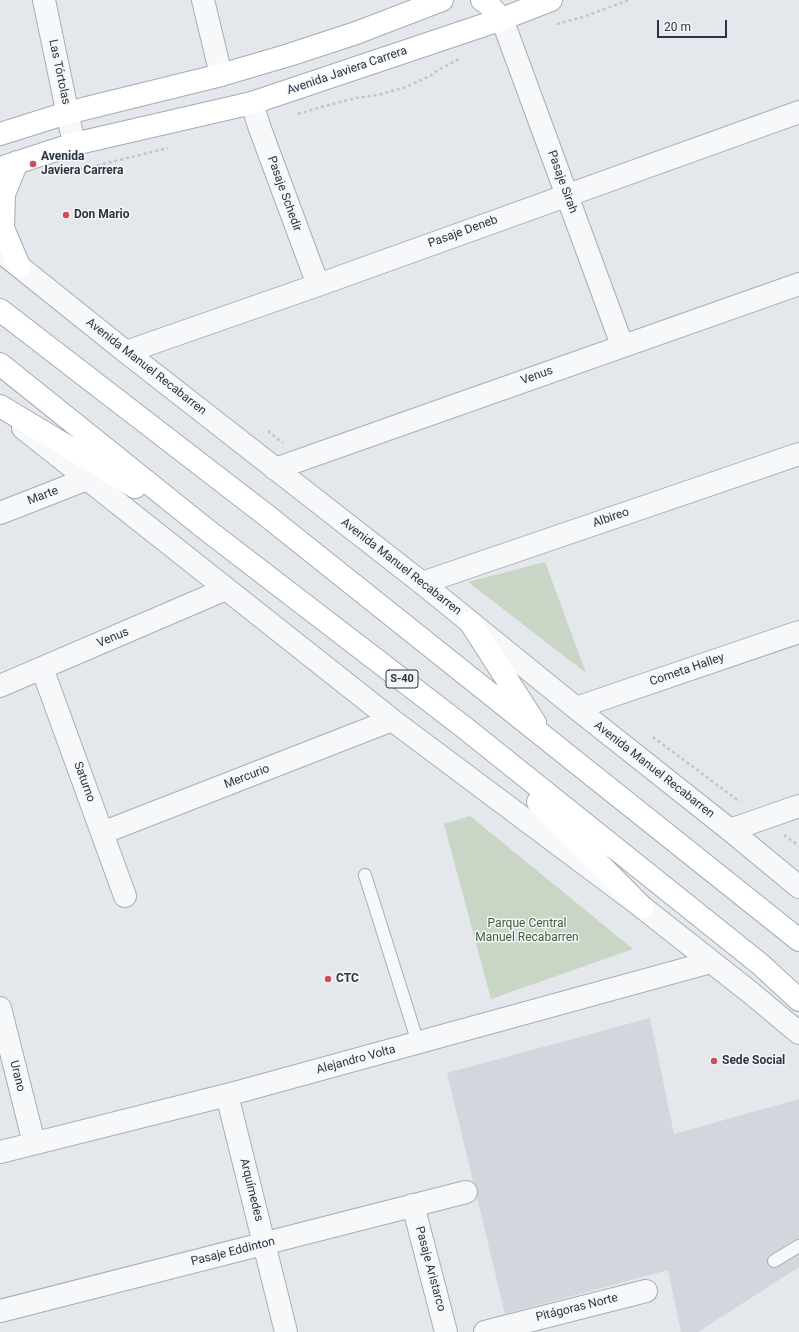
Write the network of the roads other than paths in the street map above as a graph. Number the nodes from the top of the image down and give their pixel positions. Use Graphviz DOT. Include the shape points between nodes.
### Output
graph roads {
  1 [pos="44,0"];
  2 [pos="203,0"];
  3 [pos="442,0"];
  4 [pos="482,0"];
  5 [pos="551,0"];
  6 [pos="502,19"];
  7 [pos="221,75"];
  8 [pos="252,103"];
  9 [pos="799,112"];
  10 [pos="67,113"];
  11 [pos="0,134"];
  12 [pos="74,144"];
  13 [pos="8,165"];
  14 [pos="567,195"];
  15 [pos="0,251"];
  16 [pos="19,266"];
  17 [pos="799,284"];
  18 [pos="318,285"];
  19 [pos="0,310"];
  20 [pos="622,345"];
  21 [pos="126,352"];
  22 [pos="0,364"];
  23 [pos="0,406"];
  24 [pos="0,410"];
  25 [pos="799,454"];
  26 [pos="275,469"];
  27 [pos="87,479"];
  28 [pos="0,512"];
  29 [pos="207,530"];
  30 [pos="422,583"];
  31 [pos="226,589"];
  32 [pos="470,622"];
  33 [pos="799,632"];
  34 [pos="42,668"];
  35 [pos="0,686"];
  36 [pos="576,708"];
  37 [pos="392,720"];
  38 [pos="465,728"];
  39 [pos="546,739"];
  40 [pos="799,806"];
  41 [pos="730,830"];
  42 [pos="102,833"];
  43 [pos="365,875"];
  44 [pos="799,887"];
  45 [pos="126,896"];
  46 [pos="642,907"];
  47 [pos="799,940"];
  48 [pos="712,962"];
  49 [pos="799,1000"];
  50 [pos="0,1008"];
  51 [pos="799,1033"];
  52 [pos="418,1043"];
  53 [pos="227,1095"];
  54 [pos="34,1143"];
  55 [pos="0,1152"];
  56 [pos="466,1192"];
  57 [pos="413,1205"];
  58 [pos="264,1244"];
  59 [pos="799,1246"];
  60 [pos="774,1261"];
  61 [pos="646,1290"];
  62 [pos="0,1311"];
  63 [pos="286,1332"];
  64 [pos="446,1332"];
  65 [pos="485,1332"];
  1 -- 10 [label="street, Las Tórtolas"];
  2 -- 7 [label="street"];
  3 -- 7 [label="main road" via="356,33"];
  4 -- 6 [label="main road"];
  5 -- 6 [label="main road, Avenida Javiera Carrera"];
  6 -- 8 [label="main road, Avenida Javiera Carrera"];
  6 -- 14 [label="street, Pasaje Sirah"];
  7 -- 10 [label="main road"];
  8 -- 12 [label="main road, Avenida Javiera Carrera"];
  8 -- 18 [label="street, Pasaje Schedir"];
  9 -- 14 [label="street, Pasaje Deneb"];
  10 -- 11 [label="main road"];
  10 -- 12 [label="street, Las Tórtolas"];
  12 -- 13 [label="main road, Avenida Javiera Carrera"];
  13 -- 16 [label="main road" via="3,228"];
  14 -- 18 [label="street, Pasaje Deneb"];
  14 -- 20 [label="street, Pasaje Sirah"];
  15 -- 16 [label="street, Avenida Manuel Recabarren"];
  16 -- 21 [label="street, Avenida Manuel Recabarren"];
  17 -- 20 [label="street, Venus"];
  18 -- 21 [label="street, Pasaje Deneb"];
  19 -- 39 [label="main road" via="266,515"];
  20 -- 26 [label="street, Venus"];
  21 -- 26 [label="street, Avenida Manuel Recabarren"];
  22 -- 29 [label="main road, S-40"];
  23 -- 29 [label="main road"];
  24 -- 27 [label="street"];
  25 -- 30 [label="street, Albireo"];
  26 -- 30 [label="street, Avenida Manuel Recabarren"];
  27 -- 28 [label="street, Marte"];
  27 -- 31 [label="street"];
  29 -- 38 [label="main road, S-40"];
  30 -- 32 [label="street, Avenida Manuel Recabarren"];
  31 -- 34 [label="street, Venus"];
  31 -- 37 [label="street"];
  32 -- 36 [label="street, Avenida Manuel Recabarren"];
  32 -- 39 [label="main road"];
  33 -- 36 [label="street, Cometa Halley"];
  34 -- 35 [label="street, Venus"];
  34 -- 42 [label="street, Saturno"];
  36 -- 41 [label="street, Avenida Manuel Recabarren"];
  37 -- 42 [label="street, Mercurio"];
  37 -- 46 [label="street"];
  38 -- 46 [label="main road"];
  38 -- 49 [label="main road, S-40" via="760,964"];
  39 -- 47 [label="main road"];
  40 -- 41 [label="street"];
  41 -- 44 [label="street, Avenida Manuel Recabarren"];
  42 -- 45 [label="street, Saturno"];
  43 -- 52 [label="lane"];
  46 -- 48 [label="street"];
  48 -- 51 [label="street"];
  48 -- 52 [label="street, Alejandro Volta"];
  50 -- 54 [label="street, Urano"];
  52 -- 53 [label="street, Alejandro Volta"];
  53 -- 54 [label="street, Alejandro Volta"];
  53 -- 58 [label="street, Arquímedes"];
  54 -- 55 [label="street, Alejandro Volta"];
  56 -- 57 [label="street, Pasaje Eddinton"];
  57 -- 58 [label="street, Pasaje Eddinton"];
  57 -- 64 [label="street, Pasaje Aristarco"];
  58 -- 62 [label="street, Pasaje Eddinton"];
  58 -- 63 [label="street, Arquímedes"];
  59 -- 60 [label="lane"];
  61 -- 65 [label="street, Pitágoras Norte"];
}
